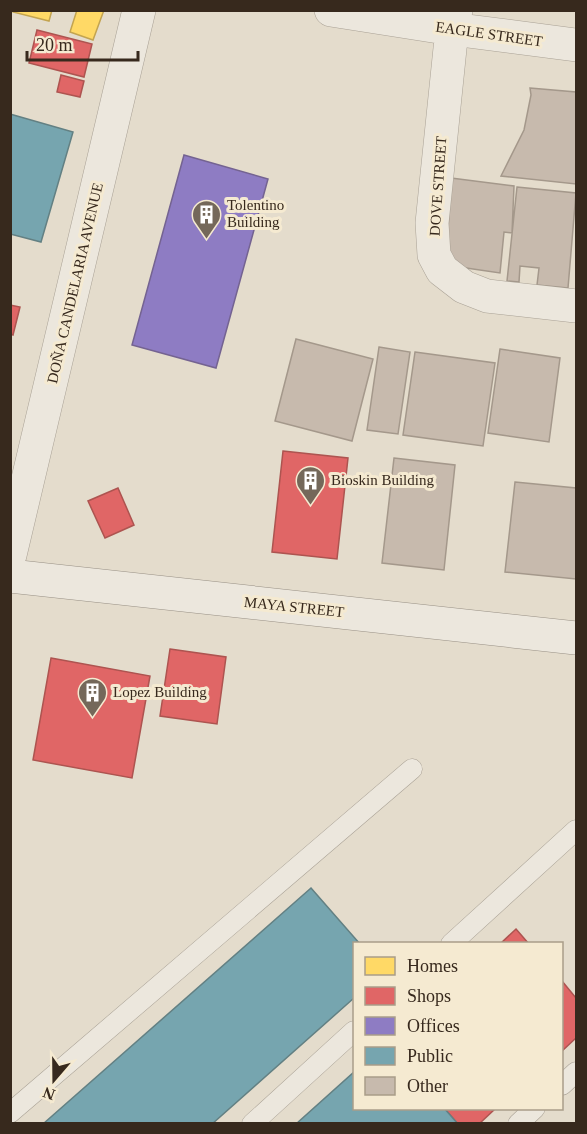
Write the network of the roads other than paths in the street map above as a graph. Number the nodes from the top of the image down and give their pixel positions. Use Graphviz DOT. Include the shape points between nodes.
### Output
graph roads {
  1 [pos="139,10"];
  2 [pos="331,10"];
  3 [pos="454,20"];
  4 [pos="576,45"];
  5 [pos="576,306"];
  6 [pos="11,557"];
  7 [pos="576,638"];
  8 [pos="412,769"];
  9 [pos="576,830"];
  10 [pos="453,942"];
  11 [pos="353,1032"];
  12 [pos="576,1072"];
  13 [pos="563,1083"];
  14 [pos="533,1110"];
  15 [pos="10,1113"];
  16 [pos="252,1124"];
  17 [pos="518,1124"];
  1 -- 6 [label="street, DOÑA CANDELARIA AVENUE"];
  2 -- 3 [label="street, EAGLE STREET"];
  3 -- 4 [label="street, EAGLE STREET"];
  3 -- 5 [label="street, DOVE STREET" via="432,223 434,255 442,270 464,287 487,296"];
  6 -- 7 [label="street, MAYA STREET"];
  8 -- 15 [label="lane"];
  9 -- 10 [label="lane"];
  11 -- 16 [label="lane"];
  12 -- 13 [label="lane"];
  14 -- 17 [label="lane"];
}
